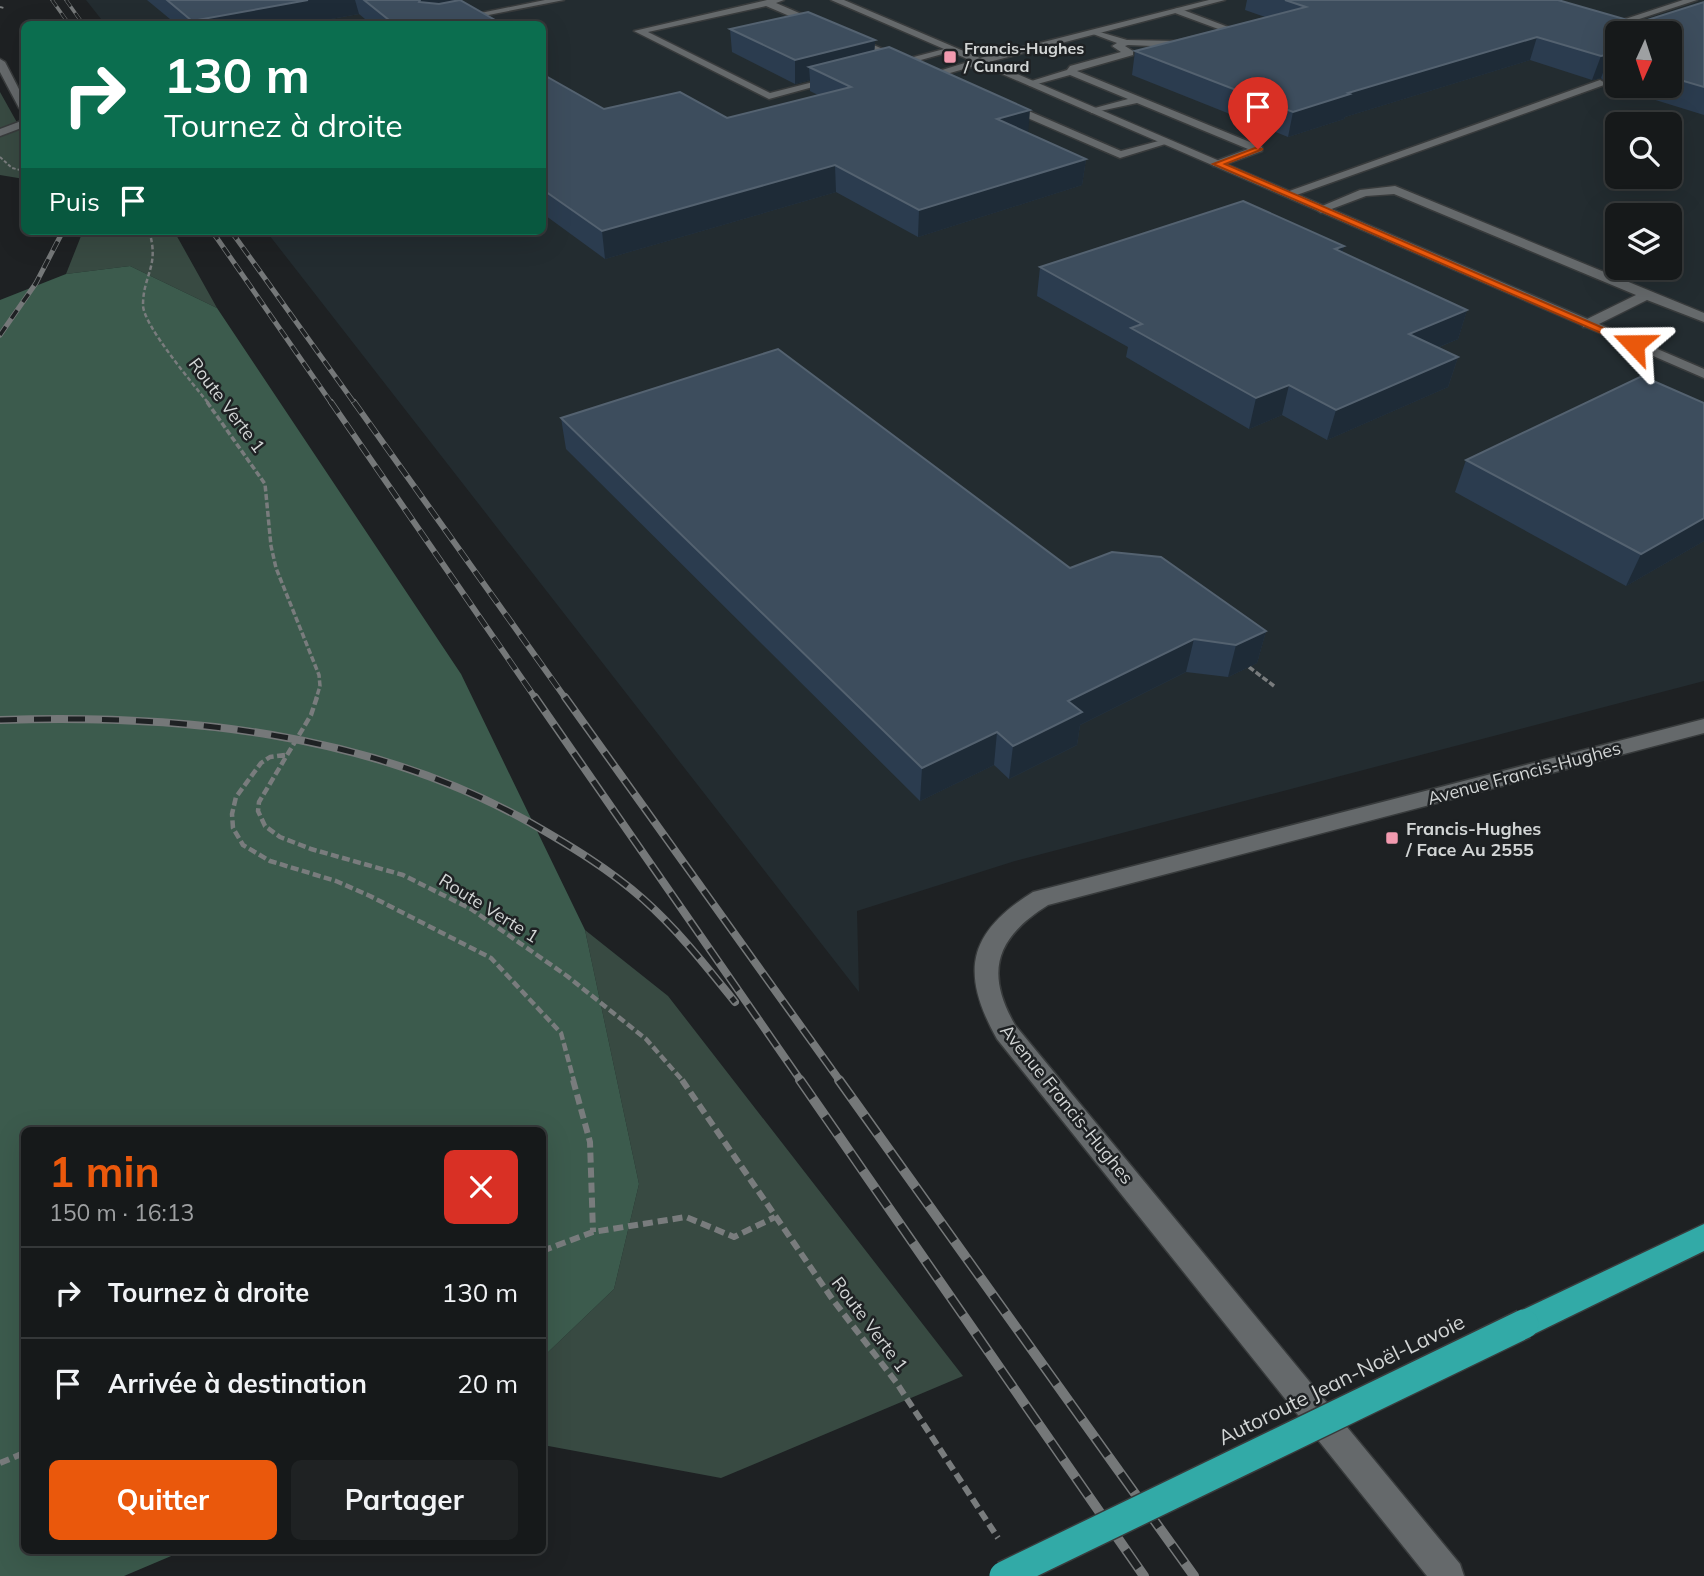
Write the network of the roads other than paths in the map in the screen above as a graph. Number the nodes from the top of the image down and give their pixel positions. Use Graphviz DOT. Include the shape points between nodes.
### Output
graph roads {
  1 [pos="559,0"];
  2 [pos="779,0"];
  3 [pos="836,0"];
  4 [pos="1220,0"];
  5 [pos="1692,0"];
  6 [pos="768,2"];
  7 [pos="1178,11"];
  8 [pos="446,21"];
  9 [pos="1624,21"];
  10 [pos="1096,32"];
  11 [pos="1126,43"];
  12 [pos="952,50"];
  13 [pos="981,61"];
  14 [pos="0,62"];
  15 [pos="904,62"];
  16 [pos="877,69"];
  17 [pos="1071,72"];
  18 [pos="850,75"];
  19 [pos="1030,83"];
  20 [pos="1600,83"];
  21 [pos="958,85"];
  22 [pos="1138,100"];
  23 [pos="995,101"];
  24 [pos="21,102"];
  25 [pos="1095,111"];
  26 [pos="21,124"];
  27 [pos="0,133"];
  28 [pos="1166,142"];
  29 [pos="1217,164"];
  30 [pos="1287,194"];
  31 [pos="1321,209"];
  32 [pos="1647,295"];
  33 [pos="1704,318"];
  34 [pos="1588,324"];
  35 [pos="1704,374"];
  36 [pos="1704,726"];
  37 [pos="1704,1237"];
  38 [pos="1004,1576"];
  39 [pos="1448,1576"];
  1 -- 8 [label="street"];
  2 -- 6 [label="street"];
  3 -- 12 [label="street"];
  4 -- 7 [label="street"];
  5 -- 9 [label="street"];
  6 -- 15 [label="street"];
  6 -- 18 [label="street" via="639,31 769,96"];
  7 -- 10 [label="street"];
  7 -- 11 [label="street" via="1231,30 1176,44"];
  10 -- 11 [label="street"];
  10 -- 13 [label="street"];
  11 -- 17 [label="street" via="1117,46 1130,53"];
  12 -- 13 [label="street"];
  12 -- 15 [label="street"];
  13 -- 19 [label="street"];
  13 -- 21 [label="street" via="934,74"];
  14 -- 24 [label="street"];
  15 -- 16 [label="street"];
  17 -- 19 [label="street"];
  17 -- 22 [label="street"];
  19 -- 25 [label="street"];
  20 -- 30 [label="street"];
  22 -- 25 [label="street"];
  22 -- 29 [label="street" via="1258,149"];
  23 -- 28 [label="street" via="1120,155"];
  25 -- 28 [label="street"];
  26 -- 27 [label="street"];
  28 -- 29 [label="street"];
  29 -- 30 [label="street"];
  30 -- 31 [label="street"];
  31 -- 32 [label="street" via="1364,193 1395,190"];
  31 -- 34 [label="street"];
  32 -- 33 [label="street"];
  32 -- 34 [label="street"];
  34 -- 35 [label="street"];
  36 -- 39 [label="street, Avenue Francis-Hughes" via="1049,896 1004,923 988,954 986,990 1006,1032"];
  37 -- 38 [label="highway, Autoroute Jean-Noël-Lavoie, bridge"];
}
